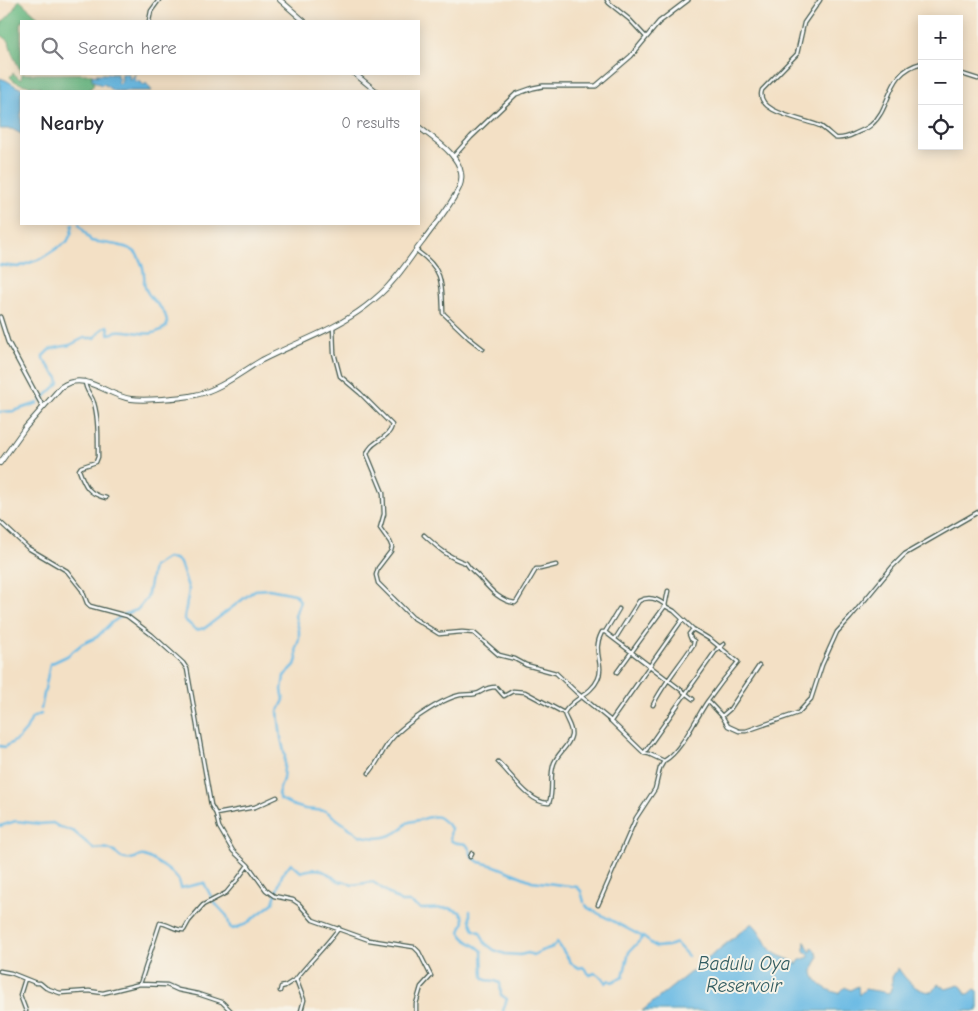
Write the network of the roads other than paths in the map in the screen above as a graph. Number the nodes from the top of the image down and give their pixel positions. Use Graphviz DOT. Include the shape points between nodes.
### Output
graph roads {
  1 [pos="159,0"];
  2 [pos="280,0"];
  3 [pos="607,0"];
  4 [pos="688,0"];
  5 [pos="820,0"];
  6 [pos="149,20"];
  7 [pos="303,20"];
  8 [pos="646,37"];
  9 [pos="918,65"];
  10 [pos="963,74"];
  11 [pos="356,75"];
  12 [pos="978,79"];
  13 [pos="375,90"];
  14 [pos="420,128"];
  15 [pos="454,157"];
  16 [pos="416,250"];
  17 [pos="0,317"];
  18 [pos="332,327"];
  19 [pos="482,349"];
  20 [pos="85,381"];
  21 [pos="43,407"];
  22 [pos="0,463"];
  23 [pos="106,498"];
  24 [pos="978,512"];
  25 [pos="0,522"];
  26 [pos="424,535"];
  27 [pos="556,565"];
  28 [pos="668,591"];
  29 [pos="664,605"];
  30 [pos="619,609"];
  31 [pos="682,620"];
  32 [pos="693,629"];
  33 [pos="605,632"];
  34 [pos="615,639"];
  35 [pos="724,644"];
  36 [pos="719,647"];
  37 [pos="632,652"];
  38 [pos="649,666"];
  39 [pos="759,666"];
  40 [pos="617,672"];
  41 [pos="670,680"];
  42 [pos="686,694"];
  43 [pos="582,696"];
  44 [pos="693,699"];
  45 [pos="708,700"];
  46 [pos="653,705"];
  47 [pos="564,714"];
  48 [pos="722,716"];
  49 [pos="611,721"];
  50 [pos="644,754"];
  51 [pos="664,761"];
  52 [pos="498,762"];
  53 [pos="369,773"];
  54 [pos="276,797"];
  55 [pos="216,814"];
  56 [pos="248,865"];
  57 [pos="598,905"];
  58 [pos="339,928"];
  59 [pos="0,971"];
  60 [pos="296,978"];
  61 [pos="24,979"];
  62 [pos="140,984"];
  63 [pos="280,991"];
  64 [pos="26,1011"];
  65 [pos="230,1011"];
  66 [pos="301,1011"];
  67 [pos="416,1011"];
  1 -- 6 [label="street"];
  2 -- 7 [label="main road"];
  3 -- 8 [label="street"];
  4 -- 8 [label="street" via="659,22"];
  5 -- 9 [label="street" via="804,23 797,54 762,90 762,100 773,110 822,127 836,138 847,137 872,125 899,77 905,70"];
  8 -- 15 [label="street" via="631,56 596,86 543,86 516,94"];
  10 -- 12 [label="street"];
  11 -- 13 [label="main road"];
  14 -- 15 [label="main road"];
  15 -- 16 [label="main road" via="462,176 460,186"];
  16 -- 18 [label="main road" via="379,296"];
  16 -- 19 [label="street" via="432,263 440,278 443,313"];
  17 -- 21 [label="street" via="8,342"];
  18 -- 20 [label="main road" via="196,395 134,399"];
  18 -- 43 [label="street" via="340,376 392,425 389,432 368,449 367,454 383,492 384,514 380,528 392,547 378,568 378,583 412,617 432,631 444,635 474,633 499,655 556,673"];
  20 -- 21 [label="main road" via="74,380 64,384"];
  20 -- 23 [label="street" via="85,388 94,401 98,457 96,462 79,470 87,489"];
  21 -- 22 [label="main road"];
  24 -- 48 [label="street" via="905,554 893,566 834,637 811,699 798,713 746,731 728,726"];
  25 -- 55 [label="street" via="28,548 67,571 90,606 124,615 152,635 187,669 211,805"];
  26 -- 27 [label="street" via="440,550 466,564 485,585 509,602 517,601 536,568"];
  28 -- 29 [label="street"];
  29 -- 31 [label="street" via="674,610"];
  29 -- 34 [label="street" via="652,598 639,601"];
  29 -- 37 [label="street"];
  30 -- 33 [label="street"];
  31 -- 32 [label="street"];
  31 -- 38 [label="street"];
  32 -- 36 [label="street"];
  32 -- 41 [label="street" via="689,634 694,642"];
  33 -- 34 [label="street"];
  33 -- 43 [label="street" via="602,632 596,646 600,668 598,680"];
  34 -- 37 [label="street"];
  35 -- 36 [label="street"];
  36 -- 42 [label="street"];
  36 -- 45 [label="street" via="738,662"];
  37 -- 38 [label="street"];
  37 -- 40 [label="street"];
  38 -- 41 [label="street"];
  38 -- 49 [label="street"];
  39 -- 48 [label="street"];
  41 -- 42 [label="street"];
  41 -- 46 [label="street"];
  42 -- 44 [label="street"];
  42 -- 50 [label="street"];
  43 -- 47 [label="street"];
  43 -- 49 [label="street"];
  45 -- 48 [label="street"];
  45 -- 51 [label="street" via="679,745"];
  47 -- 52 [label="street" via="572,735 552,769 549,803 543,803 522,789"];
  47 -- 53 [label="street" via="524,692 513,691 504,696 496,687 486,687 478,694 458,695 441,702 406,726 390,741"];
  49 -- 50 [label="street"];
  50 -- 51 [label="street"];
  51 -- 57 [label="street" via="655,789 636,818"];
  54 -- 55 [label="street" via="255,807"];
  55 -- 56 [label="street" via="224,838"];
  56 -- 58 [label="street" via="274,896 293,900 309,917"];
  56 -- 62 [label="street" via="226,893 203,905 182,931 160,923"];
  58 -- 60 [label="street"];
  58 -- 67 [label="street" via="377,942 414,948 418,952 431,976 421,987"];
  59 -- 61 [label="street"];
  60 -- 63 [label="street"];
  60 -- 66 [label="street" via="304,1000"];
  61 -- 62 [label="street" via="60,993 89,990 103,993"];
  61 -- 64 [label="street" via="20,996"];
  62 -- 65 [label="street" via="166,985 198,994 222,1002"];
}
